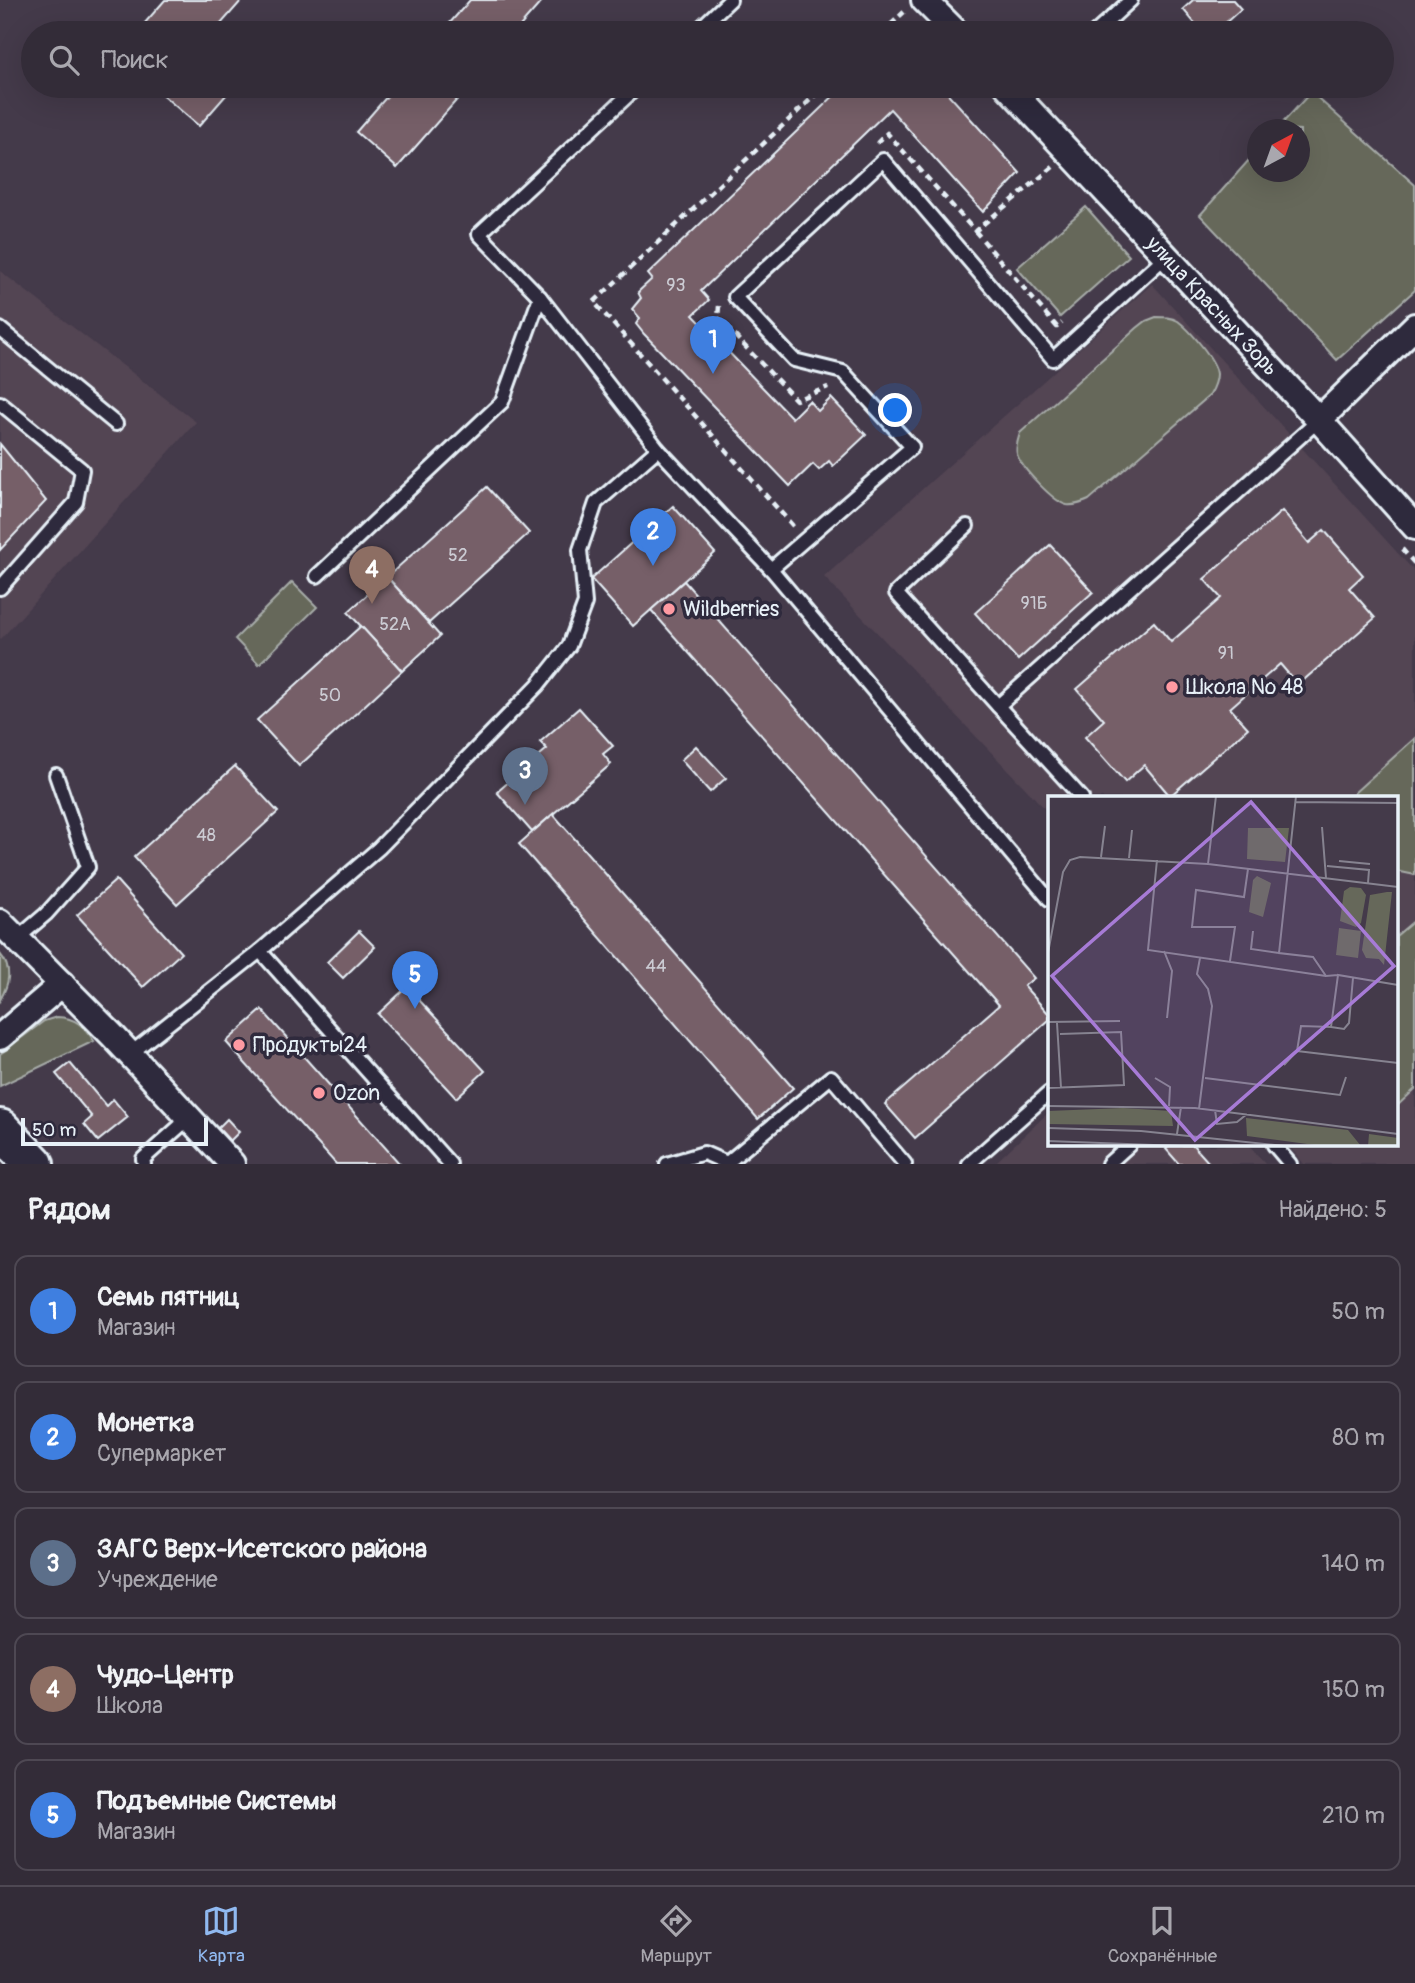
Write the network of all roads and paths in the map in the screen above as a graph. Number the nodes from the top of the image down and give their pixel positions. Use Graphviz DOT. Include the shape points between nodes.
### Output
graph roads {
  1 [pos="730,0"];
  2 [pos="924,0"];
  3 [pos="1131,0"];
  4 [pos="708,21"];
  5 [pos="945,21"];
  6 [pos="1108,21"];
  7 [pos="625,98"];
  8 [pos="812,98"];
  9 [pos="1028,98"];
  10 [pos="868,152"];
  11 [pos="1057,164"];
  12 [pos="975,230"];
  13 [pos="1165,257"];
  14 [pos="540,297"];
  15 [pos="719,305"];
  16 [pos="1068,318"];
  17 [pos="1415,326"];
  18 [pos="0,329"];
  19 [pos="831,385"];
  20 [pos="0,403"];
  21 [pos="1319,420"];
  22 [pos="116,424"];
  23 [pos="658,449"];
  24 [pos="967,526"];
  25 [pos="1415,527"];
  26 [pos="798,531"];
  27 [pos="771,569"];
  28 [pos="317,576"];
  29 [pos="0,588"];
  30 [pos="998,706"];
  31 [pos="56,775"];
  32 [pos="1080,796"];
  33 [pos="1048,898"];
  34 [pos="9,930"];
  35 [pos="260,951"];
  36 [pos="62,984"];
  37 [pos="0,1037"];
  38 [pos="130,1054"];
  39 [pos="1048,1094"];
  40 [pos="186,1114"];
  41 [pos="0,1129"];
  42 [pos="1128,1146"];
  43 [pos="1275,1146"];
  44 [pos="728,1163"];
  45 [pos="34,1164"];
  46 [pos="144,1164"];
  47 [pos="232,1164"];
  48 [pos="450,1164"];
  49 [pos="667,1164"];
  50 [pos="905,1164"];
  51 [pos="969,1164"];
  52 [pos="1108,1164"];
  53 [pos="1290,1164"];
  1 -- 4 [label="lane"];
  2 -- 5 [label="street"];
  3 -- 6 [label="lane"];
  7 -- 14 [label="lane" via="479,234"];
  8 -- 26 [label="path" via="594,302"];
  9 -- 13 [label="street, улица Красных Зорь"];
  10 -- 12 [label="path" via="887,133"];
  11 -- 12 [label="path"];
  12 -- 16 [label="path" via="1057,327"];
  13 -- 21 [label="street, улица Красных Зорь"];
  13 -- 27 [label="lane" via="1053,359 883,160 735,298 794,360 843,372 912,447"];
  14 -- 23 [label="lane"];
  14 -- 28 [label="lane" via="502,402"];
  15 -- 19 [label="path" via="718,318 796,400"];
  17 -- 21 [label="street"];
  18 -- 22 [label="lane"];
  20 -- 29 [label="lane" via="82,470 76,502"];
  21 -- 25 [label="street, улица Красных Зорь"];
  21 -- 30 [label="lane"];
  23 -- 27 [label="lane"];
  23 -- 35 [label="lane" via="596,503 580,550 585,603 569,646 538,685 379,848"];
  24 -- 30 [label="lane" via="896,593"];
  27 -- 33 [label="lane"];
  30 -- 32 [label="lane"];
  31 -- 34 [label="lane" via="88,867 46,914"];
  34 -- 36 [label="street"];
  35 -- 38 [label="lane"];
  35 -- 48 [label="lane"];
  36 -- 37 [label="street"];
  36 -- 38 [label="street"];
  38 -- 40 [label="street"];
  39 -- 51 [label="lane"];
  40 -- 46 [label="lane" via="180,1126 143,1159"];
  40 -- 47 [label="street"];
  41 -- 45 [label="main road"];
  42 -- 52 [label="lane"];
  43 -- 53 [label="lane"];
  44 -- 49 [label="lane" via="704,1153"];
  44 -- 50 [label="lane" via="831,1077"];
}
